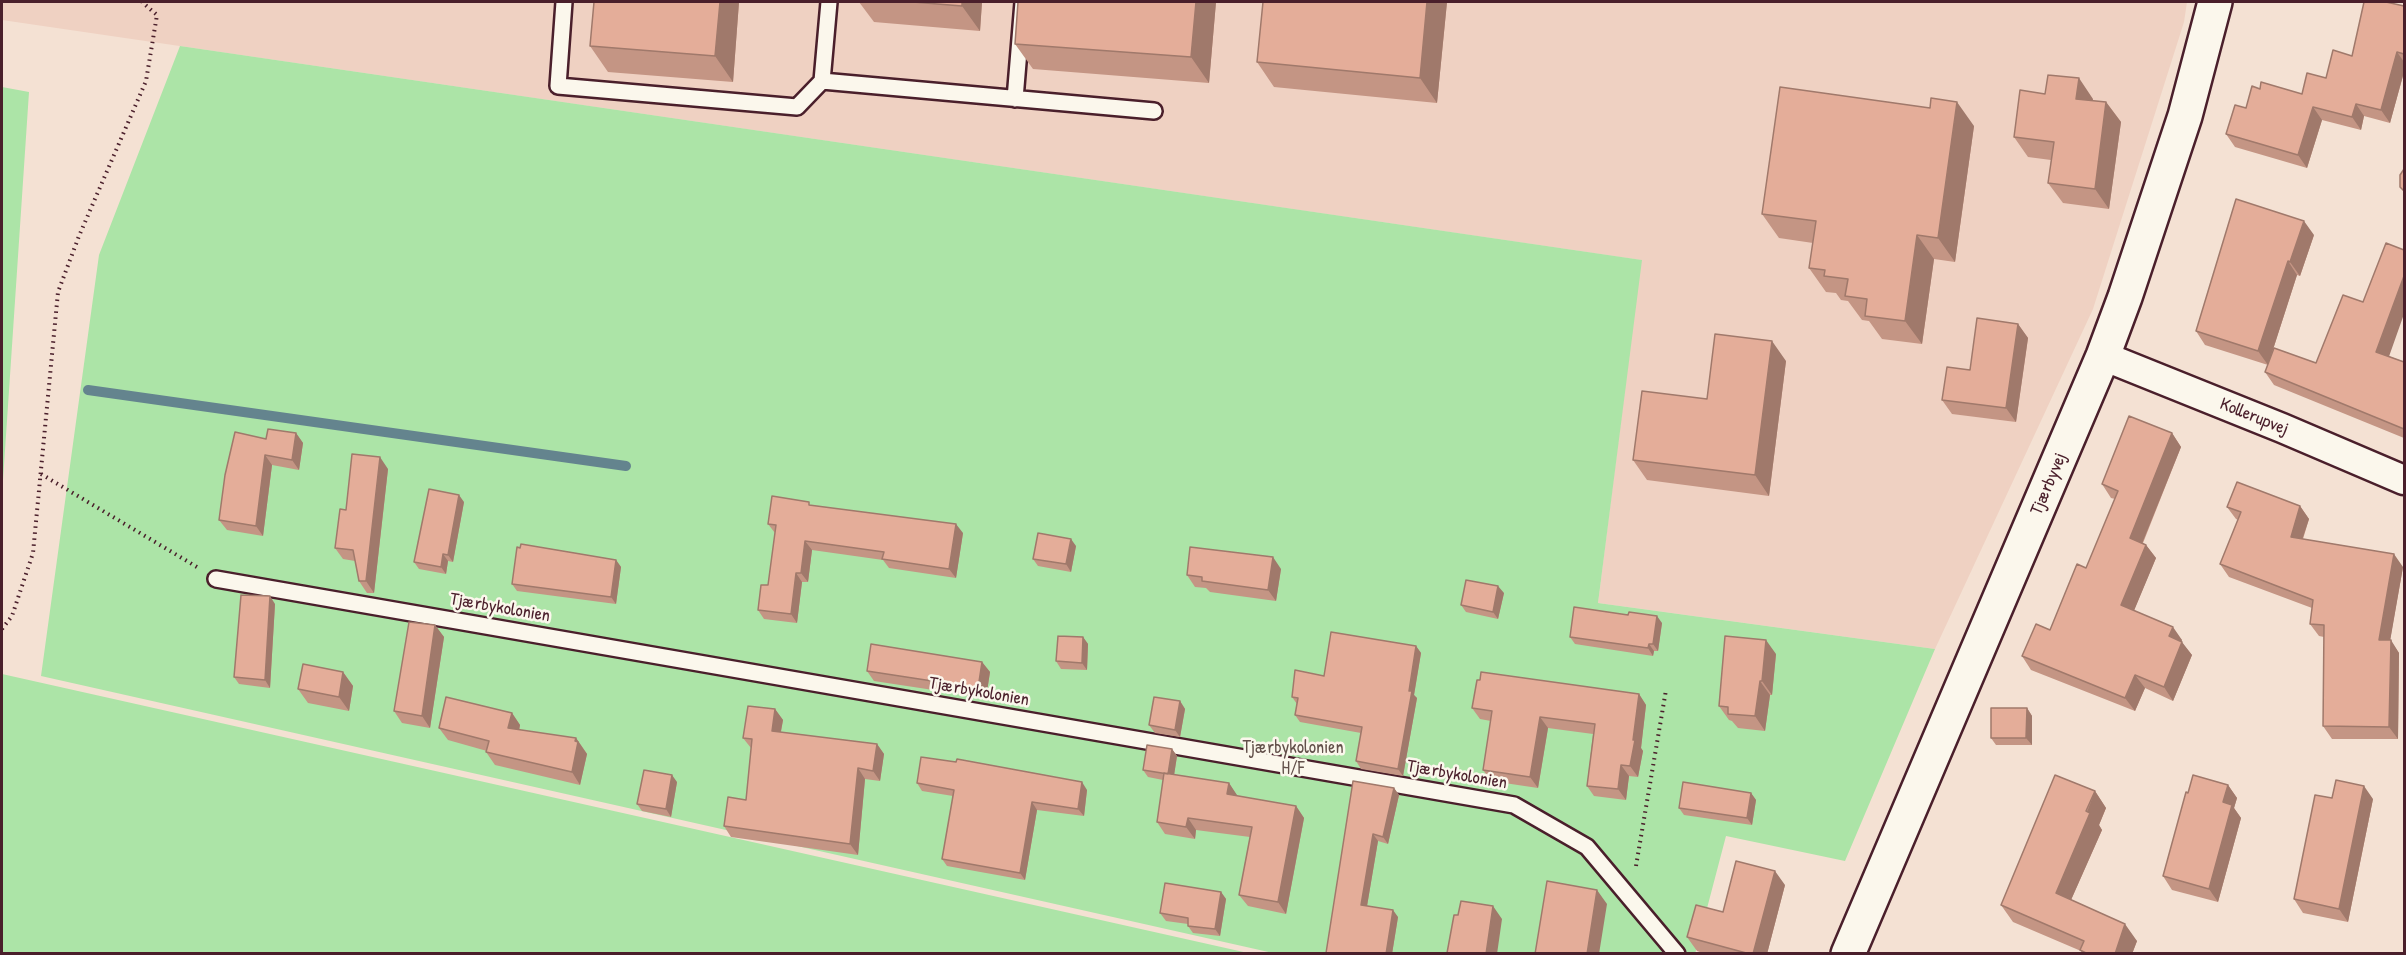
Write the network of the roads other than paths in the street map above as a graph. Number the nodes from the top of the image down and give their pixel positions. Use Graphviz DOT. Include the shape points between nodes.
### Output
graph roads {
  1 [pos="564,2"];
  2 [pos="829,2"];
  3 [pos="1023,2"];
  4 [pos="2215,2"];
  5 [pos="822,81"];
  6 [pos="1015,99"];
  7 [pos="1154,111"];
  8 [pos="2103,356"];
  9 [pos="2404,480"];
  10 [pos="216,579"];
  11 [pos="1677,954"];
  12 [pos="1848,954"];
  1 -- 5 [label="lane" via="558,86 797,107"];
  2 -- 5 [label="lane"];
  3 -- 6 [label="lane"];
  4 -- 8 [label="street, Tjærbyvej" via="2186,116"];
  5 -- 6 [label="lane"];
  6 -- 7 [label="lane"];
  8 -- 9 [label="street, Kollerupvej"];
  8 -- 12 [label="street, Tjærbyvej"];
  10 -- 11 [label="lane, Tjærbykolonien" via="1514,805 1587,847"];
}
